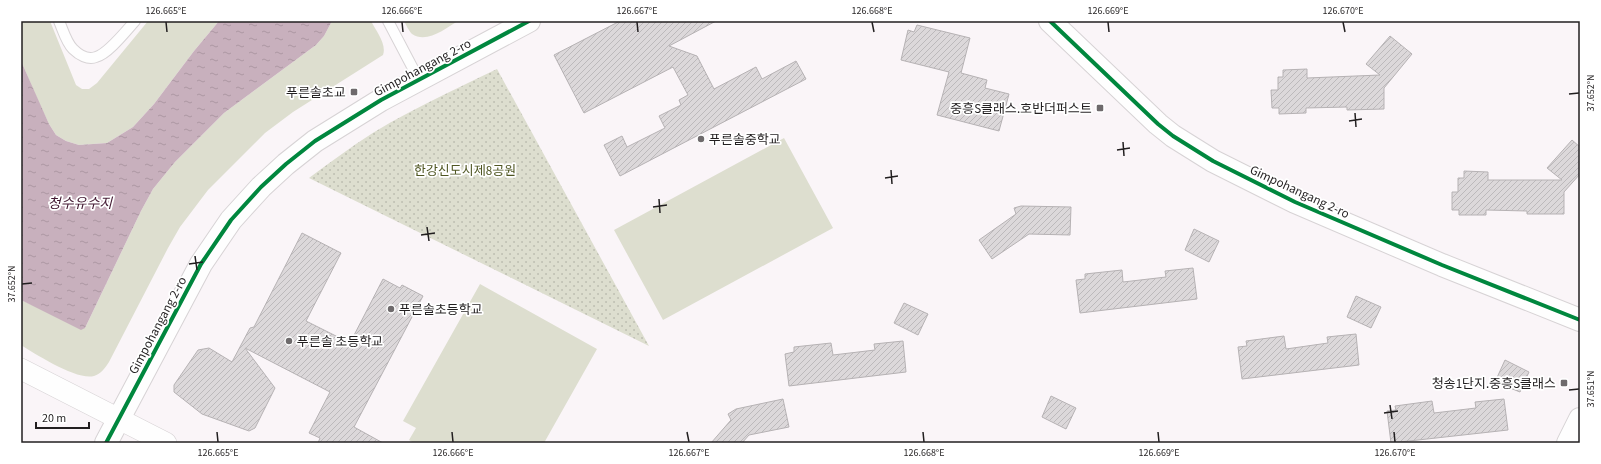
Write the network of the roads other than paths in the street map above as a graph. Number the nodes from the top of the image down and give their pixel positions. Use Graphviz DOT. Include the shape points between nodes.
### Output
graph roads {
  1 [pos="59,21"];
  2 [pos="135,21"];
  3 [pos="388,21"];
  4 [pos="529,21"];
  5 [pos="1050,21"];
  6 [pos="419,80"];
  7 [pos="1580,320"];
  8 [pos="21,369"];
  9 [pos="119,419"];
  10 [pos="1580,419"];
  11 [pos="106,443"];
  12 [pos="166,443"];
  13 [pos="1568,443"];
  1 -- 2 [label="lane" via="72,48 88,58 105,52"];
  3 -- 6 [label="lane"];
  4 -- 6 [label="street, Gimpohangang 2-ro"];
  5 -- 7 [label="street, Gimpohangang 2-ro" via="1158,124 1213,162 1304,206"];
  6 -- 9 [label="street, Gimpohangang 2-ro" via="316,141 261,187 231,220 201,264"];
  8 -- 9 [label="street"];
  9 -- 11 [label="street, Gimpohangang 2-ro"];
  9 -- 12 [label="street"];
  10 -- 13 [label="street"];
}
